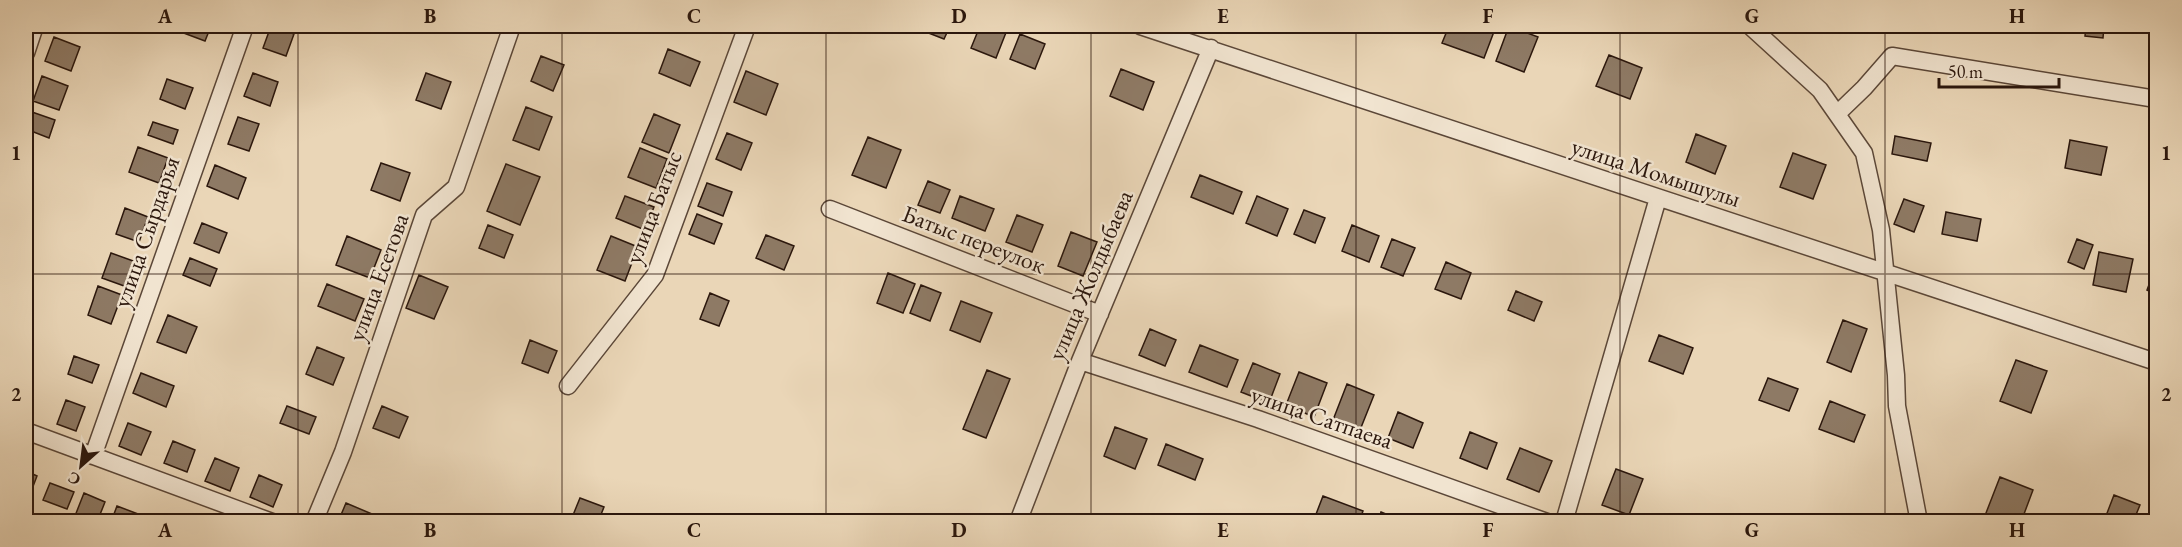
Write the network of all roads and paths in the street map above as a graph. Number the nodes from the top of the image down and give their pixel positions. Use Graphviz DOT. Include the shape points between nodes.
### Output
graph roads {
  1 [pos="35,26"];
  2 [pos="245,26"];
  3 [pos="512,26"];
  4 [pos="747,26"];
  5 [pos="1140,26"];
  6 [pos="1750,26"];
  7 [pos="1211,48"];
  8 [pos="26,54"];
  9 [pos="2157,99"];
  10 [pos="1837,114"];
  11 [pos="1658,198"];
  12 [pos="830,209"];
  13 [pos="1886,274"];
  14 [pos="1100,314"];
  15 [pos="1080,361"];
  16 [pos="2157,362"];
  17 [pos="568,386"];
  18 [pos="26,431"];
  19 [pos="93,456"];
  20 [pos="272,522"];
  21 [pos="314,522"];
  22 [pos="1018,522"];
  23 [pos="1547,522"];
  24 [pos="1564,522"];
  25 [pos="1919,522"];
  1 -- 8 [label="street"];
  2 -- 19 [label="street, улица Сырдарья"];
  3 -- 21 [label="street, улица Есетова" via="456,187 424,215 343,452"];
  4 -- 17 [label="street, улица Батыс" via="655,274"];
  5 -- 7 [label="street, улица Момышулы"];
  6 -- 10 [label="street" via="1820,90"];
  7 -- 11 [label="street, улица Момышулы"];
  7 -- 14 [label="street, улица Жолдыбаева"];
  9 -- 10 [label="street" via="1892,56"];
  10 -- 13 [label="street" via="1864,153"];
  11 -- 13 [label="street, улица Момышулы"];
  11 -- 24 [label="street"];
  12 -- 14 [label="street, Батыс переулок"];
  13 -- 16 [label="street, улица Момышулы"];
  13 -- 25 [label="street" via="1897,406"];
  14 -- 15 [label="street, улица Жолдыбаева"];
  15 -- 22 [label="street, улица Жолдыбаева"];
  15 -- 23 [label="street, улица Сатпаева" via="1258,419"];
  18 -- 19 [label="street"];
  19 -- 20 [label="street"];
}
